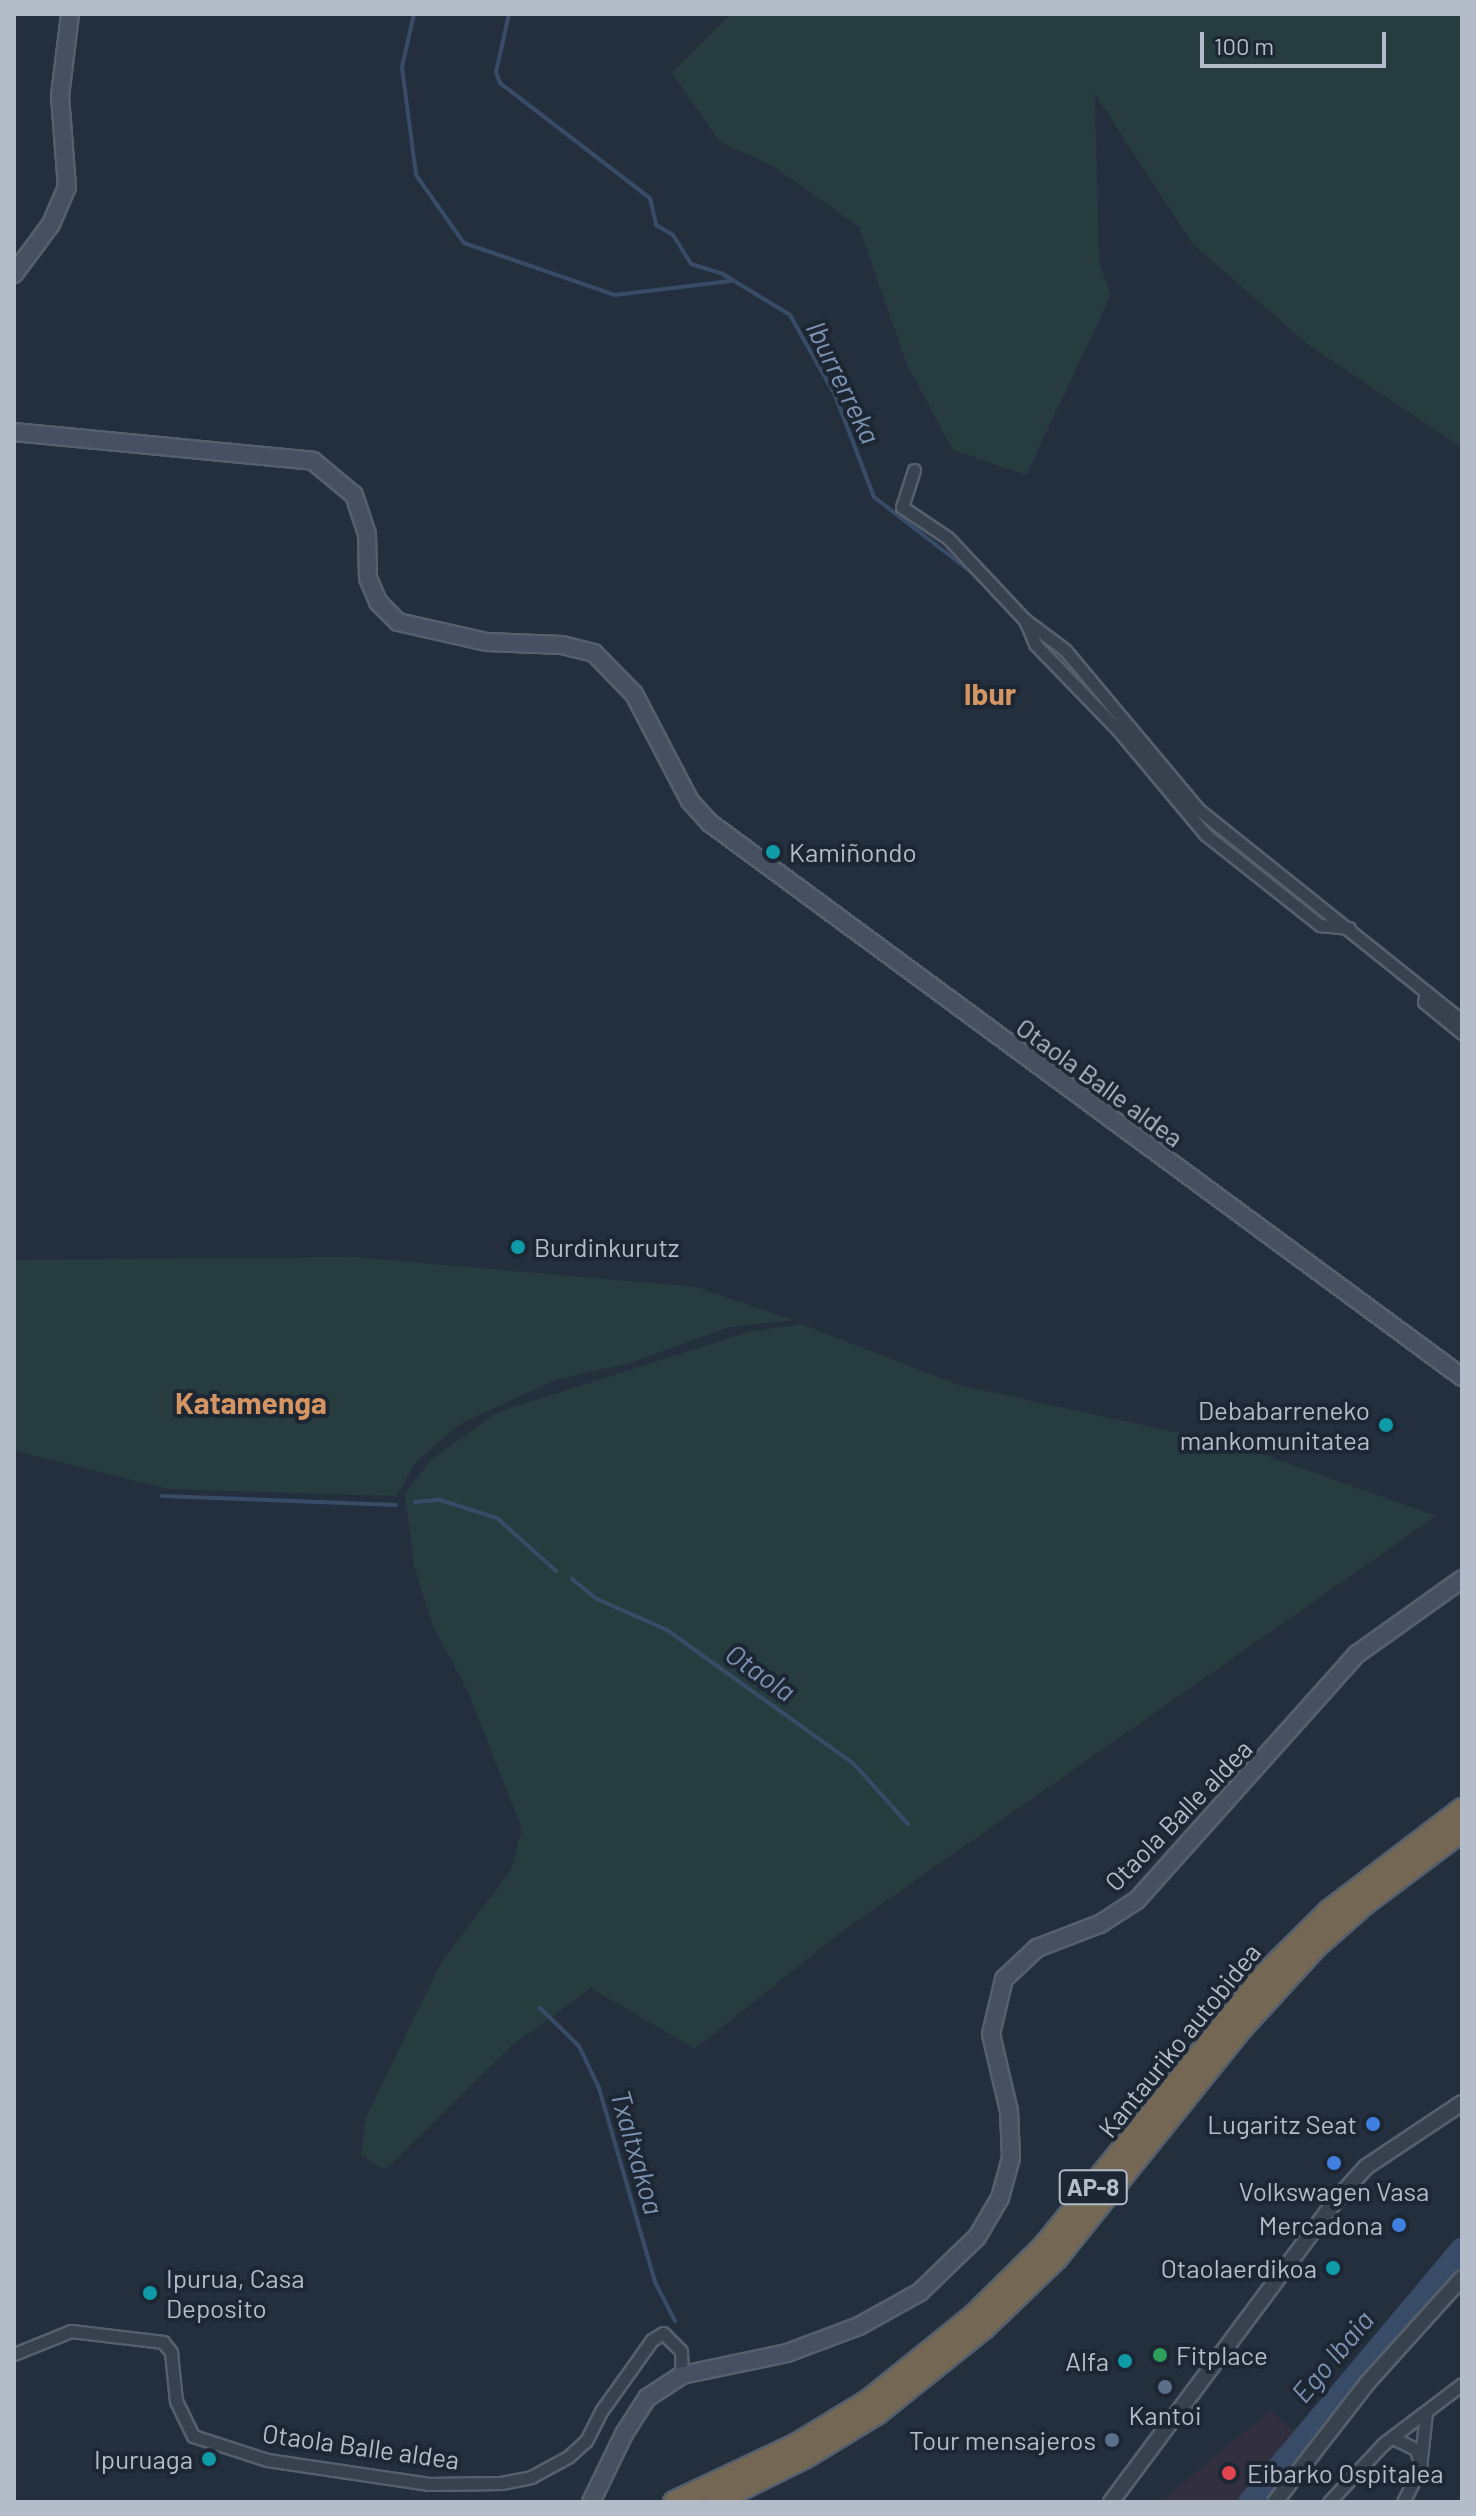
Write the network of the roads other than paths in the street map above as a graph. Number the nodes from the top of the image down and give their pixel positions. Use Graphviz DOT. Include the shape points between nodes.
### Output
graph roads {
  1 [pos="70,14"];
  2 [pos="14,274"];
  3 [pos="14,432"];
  4 [pos="914,470"];
  5 [pos="1025,620"];
  6 [pos="1349,928"];
  7 [pos="1426,992"];
  8 [pos="1462,1021"];
  9 [pos="1462,1033"];
  10 [pos="1462,1377"];
  11 [pos="1462,1579"];
  12 [pos="1462,1809"];
  13 [pos="1462,1831"];
  14 [pos="1462,2103"];
  15 [pos="1462,2278"];
  16 [pos="14,2354"];
  17 [pos="682,2375"];
  18 [pos="1462,2384"];
  19 [pos="1426,2412"];
  20 [pos="1393,2438"];
  21 [pos="1420,2468"];
  22 [pos="591,2502"];
  23 [pos="674,2502"];
  24 [pos="715,2502"];
  25 [pos="1111,2502"];
  26 [pos="1275,2502"];
  27 [pos="1329,2502"];
  28 [pos="1403,2502"];
  1 -- 2 [label="main road" via="60,96 67,187 51,224"];
  3 -- 10 [label="main road, Otaola Balle aldea" via="313,461 354,495 367,534 368,578 378,602 398,622 487,642 562,645 594,653 634,694 690,801 710,823"];
  4 -- 5 [label="street" via="902,507 948,538"];
  5 -- 6 [label="street" via="1065,650 1121,711 1199,810"];
  5 -- 6 [label="street" via="1035,644 1119,731 1205,834 1320,925"];
  6 -- 7 [label="street"];
  7 -- 8 [label="street"];
  7 -- 9 [label="street" via="1424,1002"];
  11 -- 17 [label="main road, Otaola Balle aldea" via="1357,1654 1137,1900 1100,1924 1037,1948 1004,1979 991,2034 1009,2111 1011,2158 1000,2198 977,2237 920,2292 827,2342"];
  12 -- 23 [label="highway, Kantauriko autobidea / AP-8" via="1330,1910 1260,1979 1044,2246 972,2317 869,2400 797,2444"];
  13 -- 24 [label="highway, Kantauriko autobidea / AP-8" via="1366,1903 1276,1989 1057,2258 984,2328 878,2413 806,2457"];
  14 -- 25 [label="street" via="1366,2167 1338,2198"];
  15 -- 26 [label="street" via="1368,2382"];
  16 -- 17 [label="street, Otaola Balle aldea" via="71,2331 163,2342 171,2352 176,2401 193,2436 267,2460 429,2484 501,2483 531,2477 568,2457 586,2441 602,2410 652,2340 663,2333 681,2351"];
  17 -- 22 [label="main road, Otaola Balle aldea" via="647,2398"];
  18 -- 19 [label="street"];
  19 -- 20 [label="street"];
  19 -- 21 [label="street"];
  20 -- 21 [label="street" via="1416,2449"];
  20 -- 27 [label="street"];
  21 -- 28 [label="street"];
}
